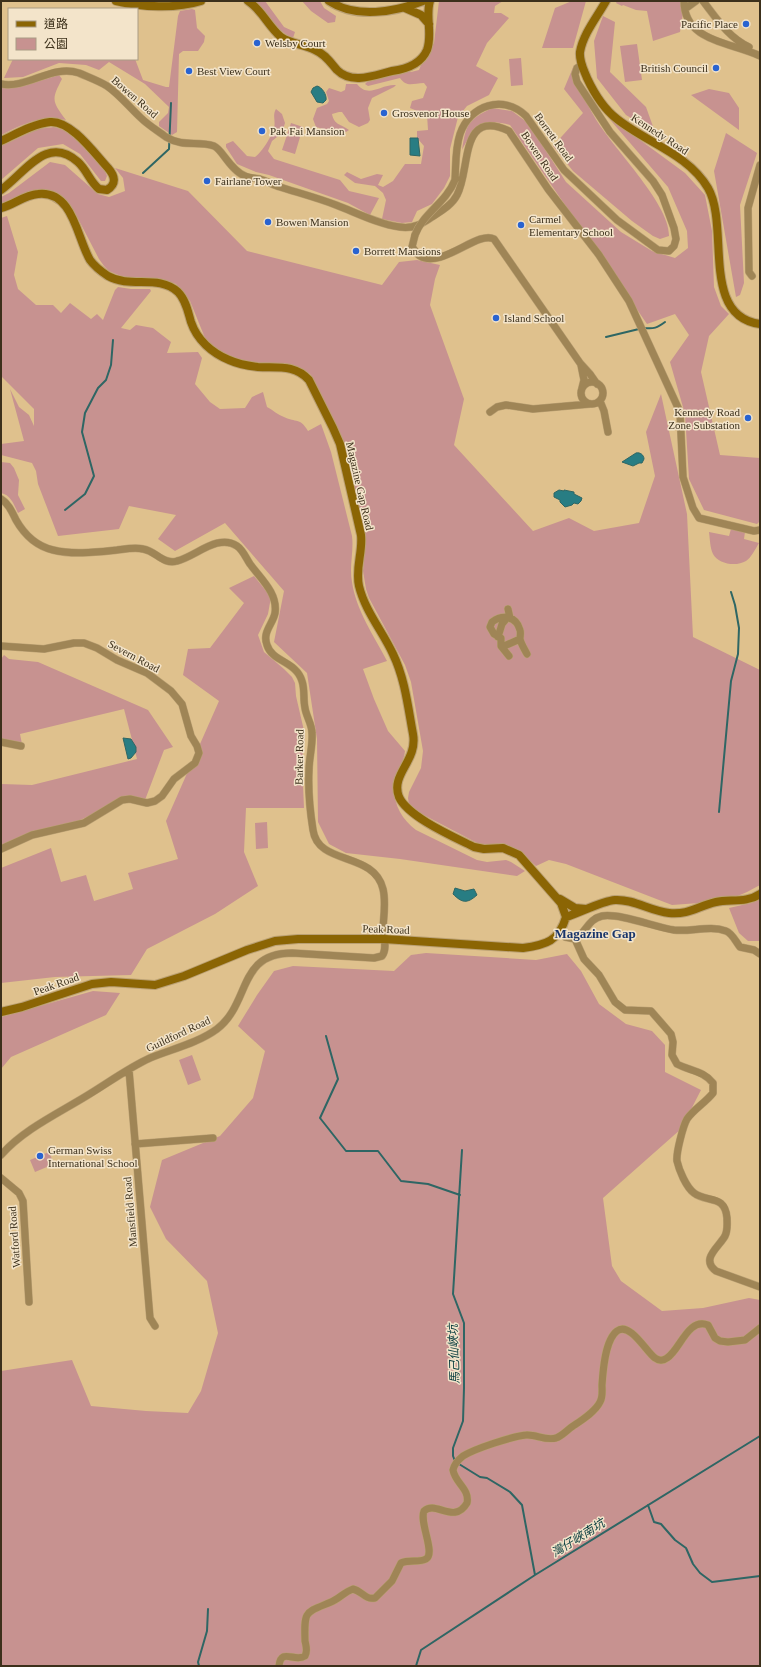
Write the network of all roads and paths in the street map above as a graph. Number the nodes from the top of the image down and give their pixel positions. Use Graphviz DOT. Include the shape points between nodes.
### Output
graph roads {
  1 [pos="116,1"];
  2 [pos="201,1"];
  3 [pos="248,1"];
  4 [pos="330,1"];
  5 [pos="423,1"];
  6 [pos="430,1"];
  7 [pos="606,1"];
  8 [pos="696,1"];
  9 [pos="703,1"];
  10 [pos="684,5"];
  11 [pos="405,8"];
  12 [pos="429,24"];
  13 [pos="760,51"];
  14 [pos="760,56"];
  15 [pos="582,65"];
  16 [pos="1,84"];
  17 [pos="1,141"];
  18 [pos="760,165"];
  19 [pos="459,180"];
  20 [pos="1,190"];
  21 [pos="1,208"];
  22 [pos="752,276"];
  23 [pos="760,324"];
  24 [pos="580,363"];
  25 [pos="597,384"];
  26 [pos="582,392"];
  27 [pos="600,401"];
  28 [pos="590,404"];
  29 [pos="562,407"];
  30 [pos="490,412"];
  31 [pos="608,432"];
  32 [pos="1,499"];
  33 [pos="760,530"];
  34 [pos="509,615"];
  35 [pos="498,637"];
  36 [pos="520,639"];
  37 [pos="1,646"];
  38 [pos="502,647"];
  39 [pos="527,654"];
  40 [pos="509,656"];
  41 [pos="1,742"];
  42 [pos="21,746"];
  43 [pos="1,849"];
  44 [pos="760,894"];
  45 [pos="554,895"];
  46 [pos="589,910"];
  47 [pos="566,917"];
  48 [pos="560,933"];
  49 [pos="384,939"];
  50 [pos="575,939"];
  51 [pos="760,954"];
  52 [pos="1,1012"];
  53 [pos="129,1070"];
  54 [pos="213,1138"];
  55 [pos="135,1144"];
  56 [pos="1,1155"];
  57 [pos="1,1178"];
  58 [pos="760,1287"];
  59 [pos="29,1302"];
  60 [pos="155,1326"];
  61 [pos="760,1328"];
  62 [pos="279,1666"];
  1 -- 2 [label="main road" via="130,4 182,5"];
  3 -- 12 [label="main road" via="279,36 323,54 343,75 354,79 414,65 427,50"];
  4 -- 11 [label="main road" via="353,11"];
  5 -- 11 [label="main road"];
  6 -- 12 [label="main road"];
  7 -- 15 [label="main road, Kennedy Road" via="582,45"];
  8 -- 10 [label="street"];
  9 -- 13 [label="street" via="729,34 739,42"];
  10 -- 14 [label="street" via="689,24 698,33"];
  11 -- 12 [label="main road" via="421,16"];
  15 -- 19 [label="street, Borrett Road" via="576,70 577,82 610,132 662,195 676,234 676,243 672,249 666,252 658,250 617,220 560,166 526,116 510,106 486,106 467,120 458,141"];
  15 -- 23 [label="main road, Kennedy Road" via="592,88 610,112 624,124 682,161 705,184 715,210 719,270 726,298 742,318"];
  16 -- 19 [label="street, Bowen Road" via="20,84 62,71 77,73 108,86 143,120 171,139 181,144 218,148 232,168 245,176 400,227 422,224 450,204 458,194"];
  17 -- 20 [label="main road" via="44,123 61,123 72,130 108,168 114,180 113,186 107,190 99,189 76,161 64,154 52,152 41,156"];
  18 -- 22 [label="street" via="748,208 749,272"];
  19 -- 24 [label="street, Borrett Road, bridge" via="441,203 423,219 414,234 412,247 419,256 427,259 452,253 482,238 494,239"];
  19 -- 33 [label="street, Bowen Road" via="466,168 468,144 480,129 499,126 509,131 548,189 599,255 629,301 680,412 682,477 699,518 754,531"];
  21 -- 45 [label="main road, Magazine Gap Road" via="33,195 45,194 54,197 67,208 90,259 104,273 122,282 159,282 175,290 186,305 198,337 221,356 253,366 292,369 309,380 342,452 361,535 358,573 360,590 393,654 405,687 414,741 410,758 399,777 400,797 416,815 474,846 484,849 503,848 516,853"];
  24 -- 25 [label="street, Borrett Road"];
  24 -- 26 [label="street, Borrett Road" via="584,380"];
  25 -- 26 [label="street" via="587,384"];
  25 -- 27 [label="street, Borrett Road" via="603,392"];
  26 -- 28 [label="street" via="584,401"];
  26 -- 29 [label="street" via="572,404"];
  27 -- 28 [label="street"];
  27 -- 31 [label="street"];
  28 -- 29 [label="street"];
  29 -- 30 [label="street" via="533,409 506,405"];
  32 -- 49 [label="street, Barker Road" via="8,505 26,534 40,545 53,550 144,549 171,562 218,543 232,543 242,551 273,598 274,614 266,634 267,647 294,668 302,680 305,710 312,731 309,779 315,839 324,850 365,866 378,876 384,895"];
  34 -- 35 [label="street" via="502,624"];
  34 -- 35 [label="street" via="490,624"];
  34 -- 36 [label="street" via="521,631"];
  35 -- 38 [label="street" via="502,640"];
  36 -- 38 [label="street"];
  36 -- 39 [label="street"];
  37 -- 43 [label="street, Severn Road" via="47,649 74,642 84,643 150,675 171,691 182,704 191,736 198,748 195,764 174,779 162,796 155,801 147,803 122,800 84,823 32,835"];
  38 -- 40 [label="street"];
  41 -- 42 [label="street"];
  44 -- 46 [label="main road" via="749,899 714,902 679,913 615,900"];
  45 -- 46 [label="main road" via="575,908"];
  45 -- 47 [label="main road, Magazine Gap Road"];
  46 -- 47 [label="main road"];
  47 -- 48 [label="main road"];
  48 -- 49 [label="main road, Peak Road" via="544,944 523,948"];
  48 -- 50 [label="street"];
  49 -- 52 [label="main road, Peak Road" via="298,938 275,942 155,985 111,982 92,984"];
  49 -- 53 [label="street, Guildford Road" via="384,953 379,958 292,953 279,953 266,958 252,970 226,1021 199,1039"];
  50 -- 51 [label="street" via="592,920 611,916 676,930 716,929 728,932 740,947"];
  50 -- 58 [label="street" via="584,959 599,975 615,1002 625,1010 646,1010 655,1015 671,1034 671,1051 677,1064 696,1070 713,1083 713,1093 686,1120 677,1160 689,1188 700,1197 718,1201 727,1214 726,1234 710,1254 710,1266 716,1271"];
  53 -- 55 [label="street, Mansfield Road"];
  53 -- 56 [label="street, Guildford Road" via="27,1132"];
  54 -- 55 [label="street"];
  55 -- 60 [label="street, Mansfield Road" via="150,1318"];
  57 -- 59 [label="street, Watford Road" via="19,1193 22,1201"];
  61 -- 62 [label="street" via="747,1339 728,1342 715,1338 708,1325 698,1324 687,1332 669,1356 661,1360 654,1357 628,1330 618,1330 608,1342 602,1398 584,1419 558,1437 548,1439 529,1435 519,1436 462,1457 452,1470 466,1493 467,1503 455,1512 433,1508 424,1511 423,1523 430,1553 428,1557 401,1563 392,1581 375,1598 367,1598 358,1590 351,1589 335,1600 311,1610 306,1621 306,1655 300,1659 283,1657"];
}
